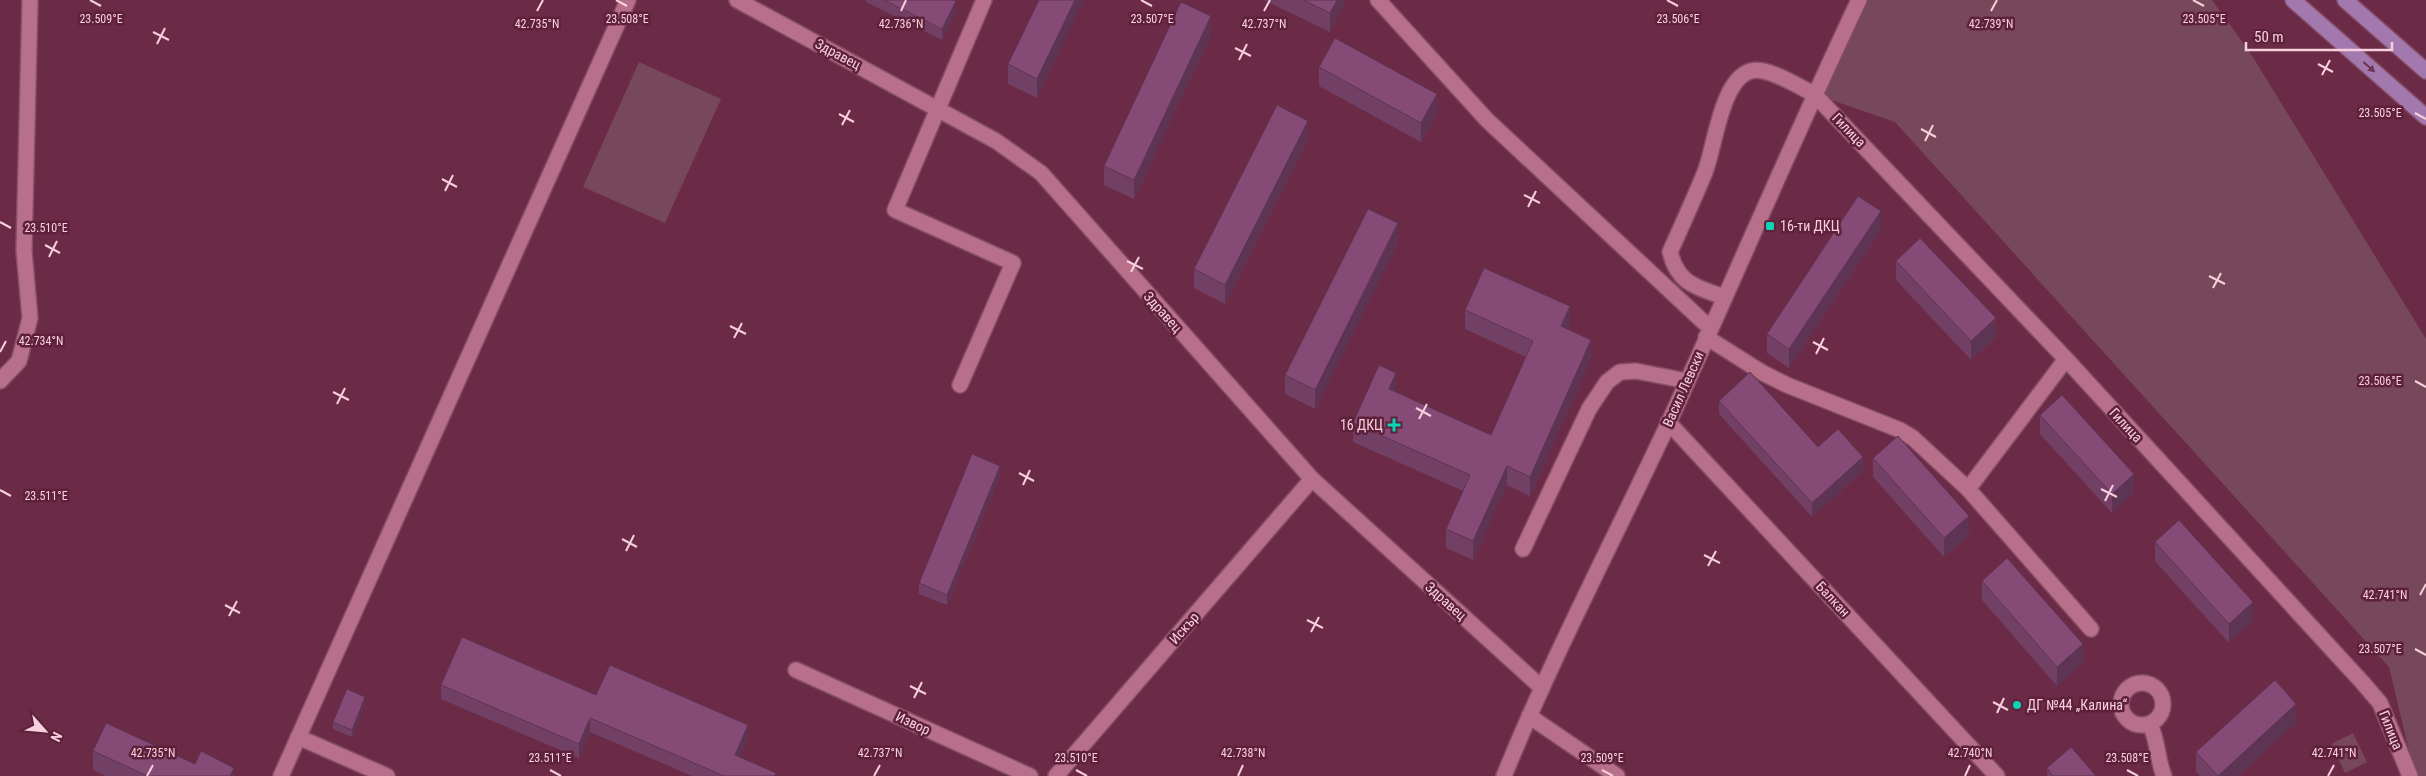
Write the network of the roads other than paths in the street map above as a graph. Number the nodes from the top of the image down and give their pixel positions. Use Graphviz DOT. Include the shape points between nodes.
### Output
graph roads {
  1 [pos="30,0"];
  2 [pos="628,0"];
  3 [pos="737,0"];
  4 [pos="984,0"];
  5 [pos="1378,0"];
  6 [pos="1859,0"];
  7 [pos="2293,0"];
  8 [pos="2345,0"];
  9 [pos="2426,71"];
  10 [pos="1814,94"];
  11 [pos="938,109"];
  12 [pos="2426,117"];
  13 [pos="1724,297"];
  14 [pos="1708,332"];
  15 [pos="2066,359"];
  16 [pos="0,381"];
  17 [pos="1686,381"];
  18 [pos="960,385"];
  19 [pos="1668,422"];
  20 [pos="1312,479"];
  21 [pos="1968,488"];
  22 [pos="1523,549"];
  23 [pos="2091,629"];
  24 [pos="796,670"];
  25 [pos="1542,688"];
  26 [pos="1528,716"];
  27 [pos="2150,724"];
  28 [pos="298,737"];
  29 [pos="281,776"];
  30 [pos="387,776"];
  31 [pos="1030,776"];
  32 [pos="1056,776"];
  33 [pos="1504,776"];
  34 [pos="1617,776"];
  35 [pos="1998,776"];
  36 [pos="2164,776"];
  37 [pos="2410,776"];
  1 -- 16 [label="street" via="24,251 30,318 19,362"];
  2 -- 28 [label="street"];
  3 -- 11 [label="street, Здравец"];
  4 -- 11 [label="street"];
  5 -- 14 [label="street" via="1487,120"];
  6 -- 10 [label="street, Васил Левски"];
  7 -- 12 [label="main road, one-way"];
  8 -- 9 [label="main road"];
  10 -- 13 [label="street, Васил Левски"];
  10 -- 13 [label="street" via="1766,71 1751,71 1737,79 1721,112 1706,170 1670,252 1674,267 1684,280"];
  10 -- 15 [label="street, Гилица"];
  11 -- 18 [label="street" via="895,210 1013,263"];
  11 -- 20 [label="street, Здравец" via="996,141 1041,174"];
  13 -- 14 [label="street, Васил Левски"];
  14 -- 17 [label="street, Васил Левски"];
  14 -- 21 [label="street" via="1763,373 1900,430"];
  15 -- 21 [label="street"];
  15 -- 37 [label="street, Гилица" via="2380,703"];
  17 -- 19 [label="street, Васил Левски"];
  17 -- 22 [label="street" via="1636,371 1620,372 1606,382 1589,409"];
  19 -- 25 [label="street, Васил Левски"];
  19 -- 35 [label="street, Балкан"];
  20 -- 25 [label="street, Здравец"];
  20 -- 32 [label="street, Искър"];
  21 -- 23 [label="street"];
  24 -- 31 [label="street, Извор"];
  25 -- 26 [label="street, Васил Левски"];
  26 -- 33 [label="street, Васил Левски"];
  26 -- 34 [label="street"];
  27 -- 36 [label="street"];
  28 -- 29 [label="street"];
  28 -- 30 [label="street"];
}
